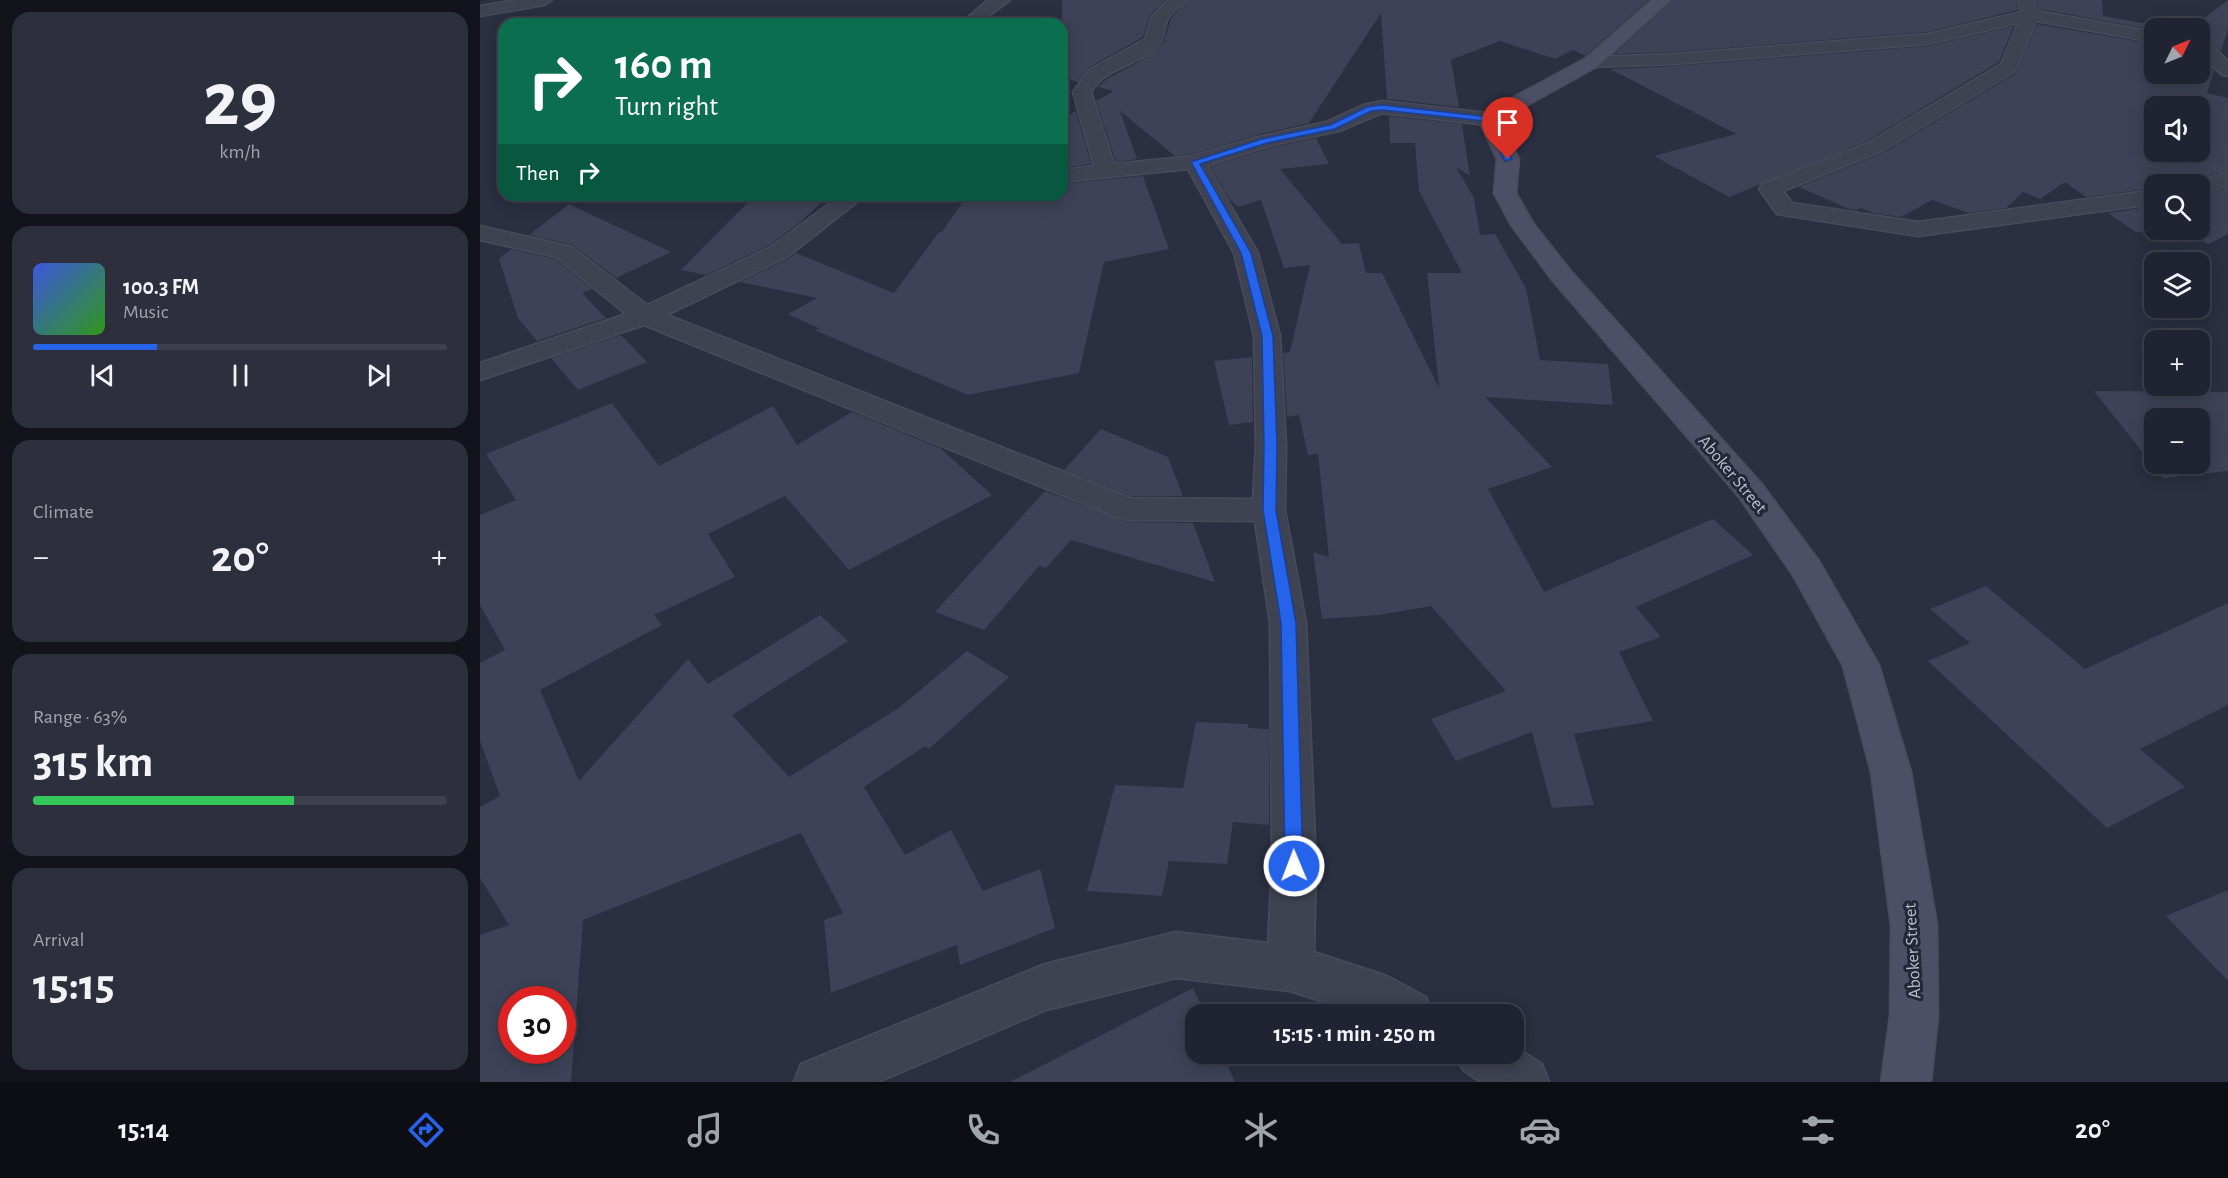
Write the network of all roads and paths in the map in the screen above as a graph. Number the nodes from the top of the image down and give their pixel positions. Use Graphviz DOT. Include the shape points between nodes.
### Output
graph roads {
  1 [pos="544,0"];
  2 [pos="1002,0"];
  3 [pos="1178,0"];
  4 [pos="1662,0"];
  5 [pos="2025,4"];
  6 [pos="480,11"];
  7 [pos="976,18"];
  8 [pos="2144,34"];
  9 [pos="2210,53"];
  10 [pos="1592,62"];
  11 [pos="2228,71"];
  12 [pos="1488,119"];
  13 [pos="1195,162"];
  14 [pos="1106,172"];
  15 [pos="1068,175"];
  16 [pos="2228,178"];
  17 [pos="2210,184"];
  18 [pos="2144,198"];
  19 [pos="847,201"];
  20 [pos="480,233"];
  21 [pos="645,316"];
  22 [pos="480,372"];
  23 [pos="1269,510"];
  24 [pos="1290,968"];
  25 [pos="1390,1004"];
  26 [pos="1497,1064"];
  27 [pos="819,1082"];
  28 [pos="1524,1082"];
  29 [pos="1906,1082"];
  1 -- 6 [label="street"];
  2 -- 7 [label="street"];
  3 -- 14 [label="street" via="1159,18 1155,40 1101,69 1088,79 1082,92"];
  4 -- 10 [label="main road"];
  5 -- 8 [label="street"];
  5 -- 10 [label="street" via="1928,39"];
  5 -- 18 [label="street" via="2009,67 1875,147 1770,189 1785,209 1918,229"];
  9 -- 11 [label="street"];
  10 -- 12 [label="main road"];
  12 -- 13 [label="street" via="1382,107 1332,127 1265,141"];
  12 -- 29 [label="main road, Aboker Street" via="1508,159 1505,193 1523,225 1561,275 1750,490 1807,570 1861,665 1891,772 1914,925 1914,1016"];
  13 -- 14 [label="street"];
  13 -- 23 [label="street" via="1246,253 1267,336"];
  14 -- 15 [label="street"];
  16 -- 17 [label="street"];
  19 -- 21 [label="street" via="778,252"];
  20 -- 21 [label="street" via="564,252"];
  21 -- 22 [label="street"];
  21 -- 23 [label="street" via="1127,509"];
  23 -- 24 [label="street" via="1288,623 1294,866"];
  24 -- 25 [label="street" via="1370,993"];
  24 -- 27 [label="street" via="1176,955 1046,987"];
  26 -- 28 [label="street"];
}
